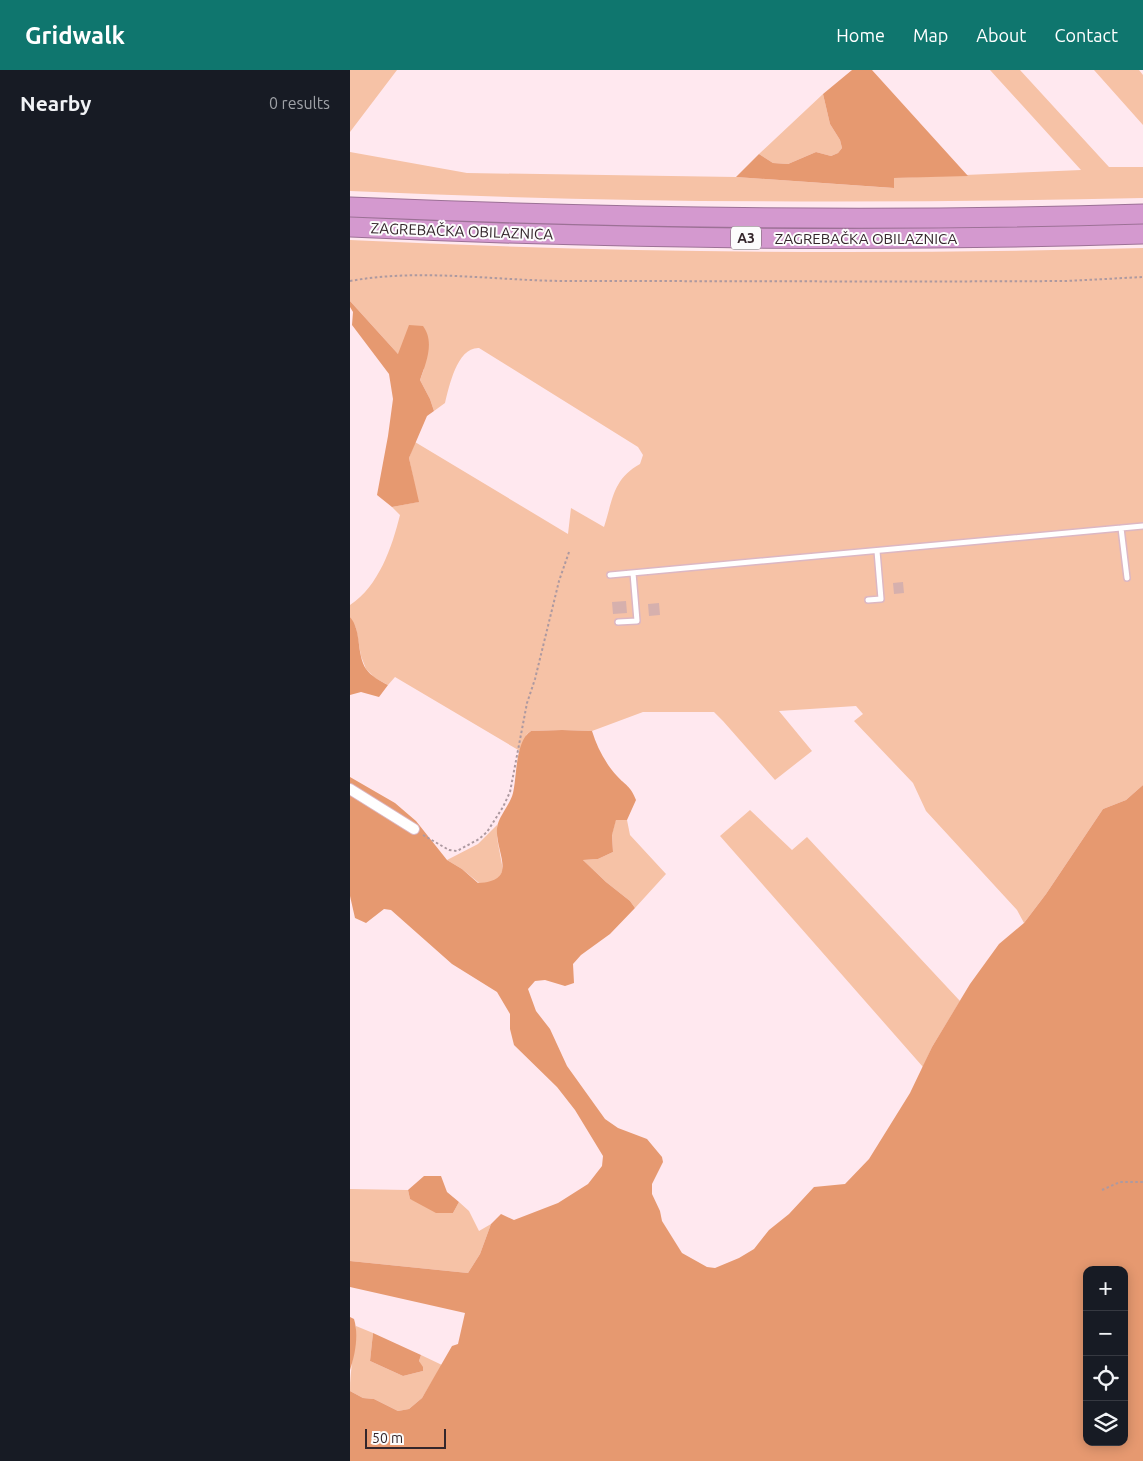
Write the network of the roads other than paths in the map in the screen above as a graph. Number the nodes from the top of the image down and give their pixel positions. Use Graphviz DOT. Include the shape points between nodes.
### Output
graph roads {
  1 [pos="350,207"];
  2 [pos="1143,214"];
  3 [pos="350,227"];
  4 [pos="1143,234"];
  5 [pos="1143,526"];
  6 [pos="1122,528"];
  7 [pos="877,551"];
  8 [pos="633,573"];
  9 [pos="610,576"];
  10 [pos="1127,578"];
  11 [pos="868,600"];
  12 [pos="618,622"];
  13 [pos="350,789"];
  14 [pos="414,829"];
  1 -- 2 [label="highway, ZAGREBAČKA OBILAZNICA / A3" via="486,213 860,219"];
  3 -- 4 [label="highway, ZAGREBAČKA OBILAZNICA / A3" via="686,238 892,239"];
  5 -- 6 [label="lane"];
  6 -- 7 [label="lane"];
  6 -- 10 [label="lane"];
  7 -- 8 [label="lane"];
  7 -- 11 [label="lane" via="881,599"];
  8 -- 9 [label="lane"];
  8 -- 12 [label="lane" via="637,620"];
  13 -- 14 [label="street"];
}
